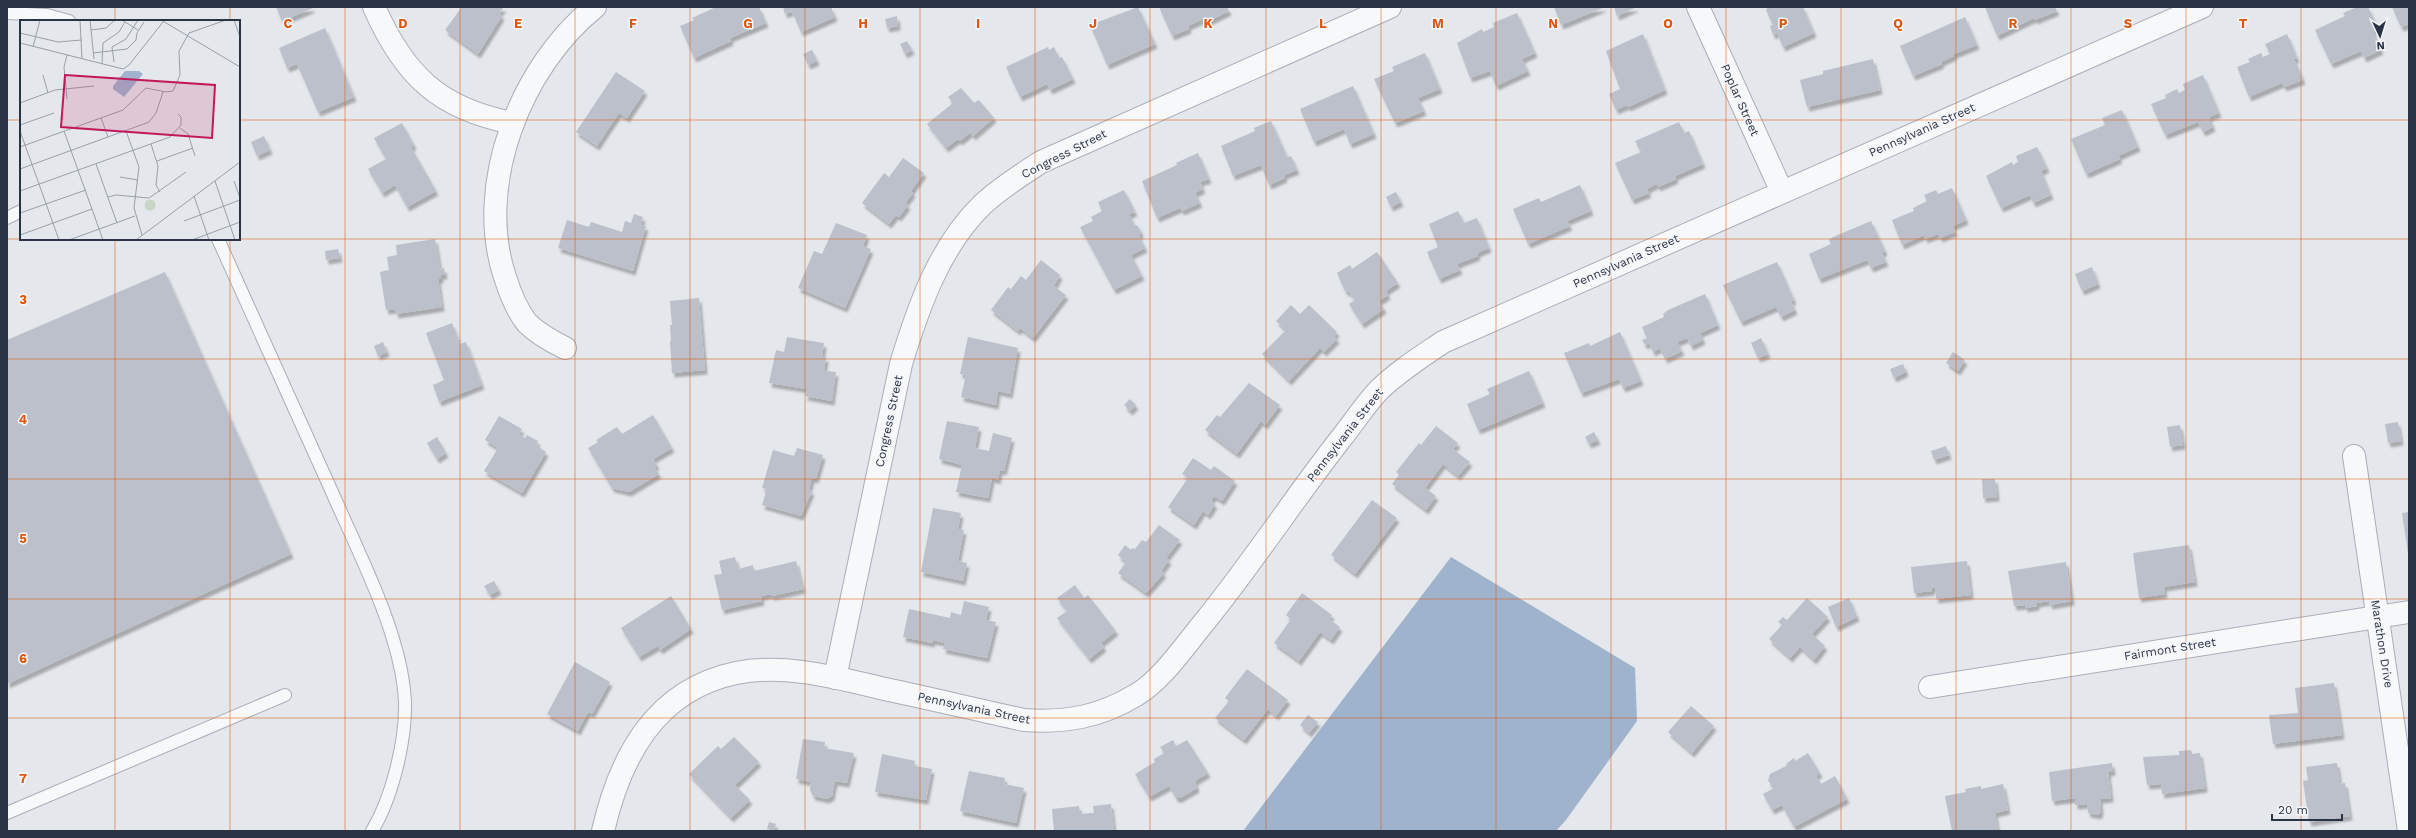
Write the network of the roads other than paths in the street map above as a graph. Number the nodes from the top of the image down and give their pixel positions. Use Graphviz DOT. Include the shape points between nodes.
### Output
graph roads {
  1 [pos="374,7"];
  2 [pos="595,7"];
  3 [pos="1698,7"];
  4 [pos="2202,7"];
  5 [pos="1378,9"];
  6 [pos="7,13"];
  7 [pos="65,20"];
  8 [pos="513,123"];
  9 [pos="1782,192"];
  10 [pos="20,212"];
  11 [pos="7,218"];
  12 [pos="218,240"];
  13 [pos="565,348"];
  14 [pos="2354,456"];
  15 [pos="2409,612"];
  16 [pos="2378,617"];
  17 [pos="835,678"];
  18 [pos="1930,687"];
  19 [pos="285,694"];
  20 [pos="7,813"];
  21 [pos="372,831"];
  22 [pos="603,831"];
  23 [pos="2409,831"];
  1 -- 8 [label="street" via="387,37 402,60 422,82 444,99 470,111"];
  2 -- 8 [label="street" via="574,23 558,43 535,77"];
  3 -- 9 [label="street, Poplar Street"];
  4 -- 9 [label="street, Pennsylvania Street"];
  5 -- 17 [label="street, Congress Street" via="1041,162 1013,179 982,205 955,237 928,286 901,364"];
  6 -- 7 [label="lane" via="47,15"];
  8 -- 13 [label="street" via="501,162 495,199 501,264 512,300 527,322 543,337"];
  9 -- 17 [label="street, Pennsylvania Street" via="1471,329 1443,342 1409,365 1378,391 1318,468 1228,593 1156,679 1137,695 1107,711 1080,719 1052,722 1024,720"];
  10 -- 11 [label="lane"];
  12 -- 21 [label="lane" via="361,557 388,623 399,664 405,703 401,740 392,783 381,816"];
  14 -- 16 [label="street, Marathon Drive"];
  15 -- 16 [label="street, Fairmont Street"];
  16 -- 18 [label="street, Fairmont Street"];
  16 -- 23 [label="street, Marathon Drive"];
  17 -- 22 [label="street, Pennsylvania Street" via="776,671 737,673 691,690 664,709 642,733 631,751 608,808"];
  19 -- 20 [label="lane"];
}
